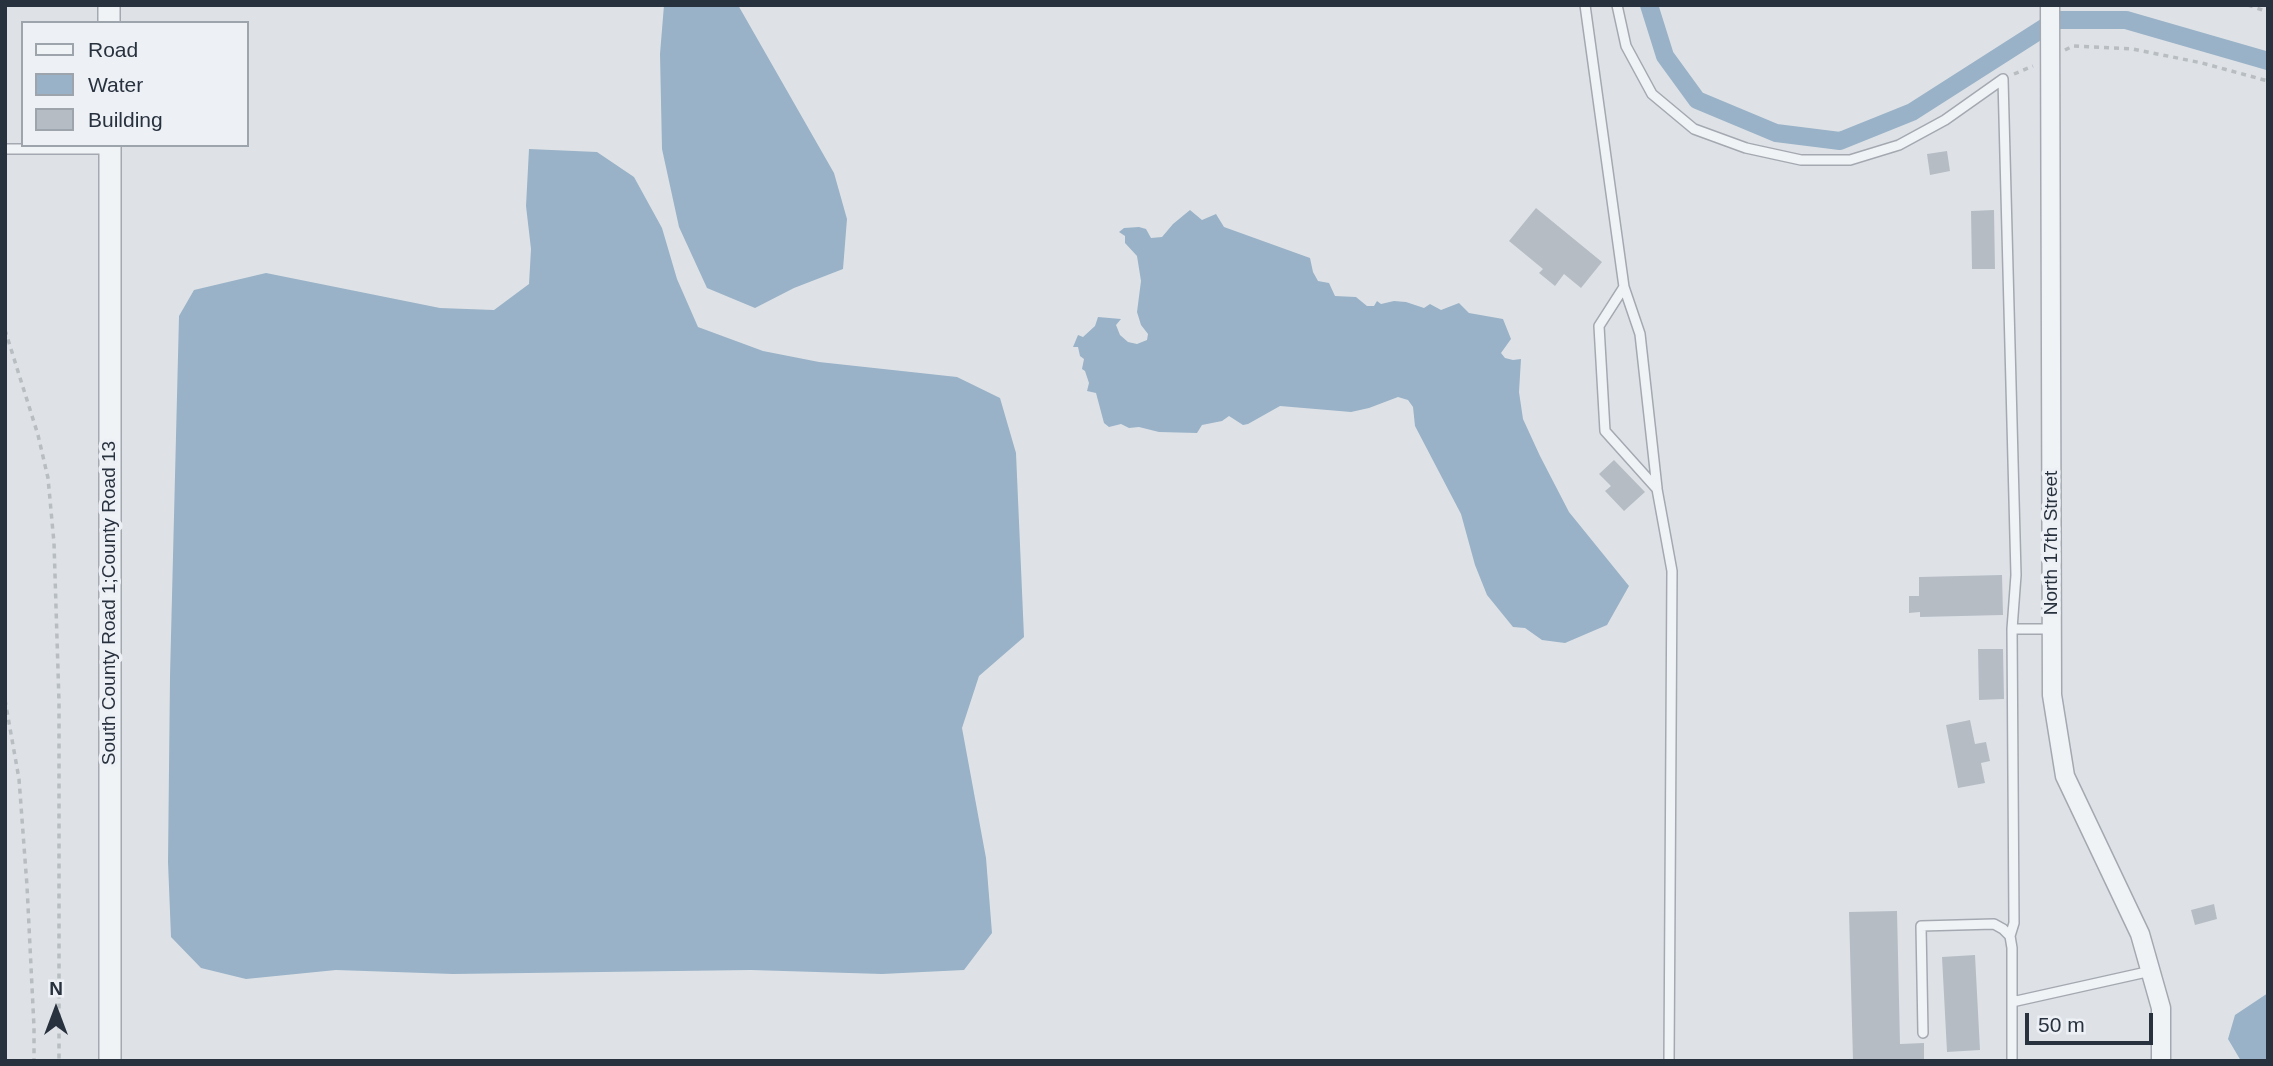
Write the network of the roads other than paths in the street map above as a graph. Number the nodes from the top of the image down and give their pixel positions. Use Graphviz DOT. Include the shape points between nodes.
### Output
graph roads {
  1 [pos="1585,5"];
  2 [pos="1617,5"];
  3 [pos="2050,8"];
  4 [pos="110,147"];
  5 [pos="5,149"];
  6 [pos="1624,287"];
  7 [pos="1657,489"];
  8 [pos="2012,629"];
  9 [pos="2052,629"];
  10 [pos="2010,936"];
  11 [pos="2151,971"];
  12 [pos="2012,1002"];
  13 [pos="1923,1032"];
  14 [pos="110,1061"];
  15 [pos="1669,1061"];
  16 [pos="2012,1061"];
  17 [pos="2161,1061"];
  1 -- 6 [label="lane"];
  2 -- 8 [label="lane" via="1626,46 1652,94 1662,103 1693,128 1746,148 1801,160 1850,160 1899,145 1945,120 2003,79 2015,479"];
  3 -- 9 [label="street, North 17th Street"];
  4 -- 5 [label="lane"];
  4 -- 14 [label="street, South County Road 1;County Road 13"];
  6 -- 7 [label="lane" via="1640,334"];
  6 -- 7 [label="lane" via="1599,326 1605,431"];
  7 -- 15 [label="lane" via="1672,571"];
  8 -- 9 [label="lane"];
  8 -- 10 [label="lane" via="2014,923"];
  9 -- 11 [label="street, North 17th Street" via="2052,695 2065,776 2140,934"];
  10 -- 12 [label="lane"];
  10 -- 13 [label="lane" via="1994,924 1921,926"];
  11 -- 12 [label="lane"];
  11 -- 17 [label="street, North 17th Street" via="2161,1007"];
  12 -- 16 [label="lane"];
}
